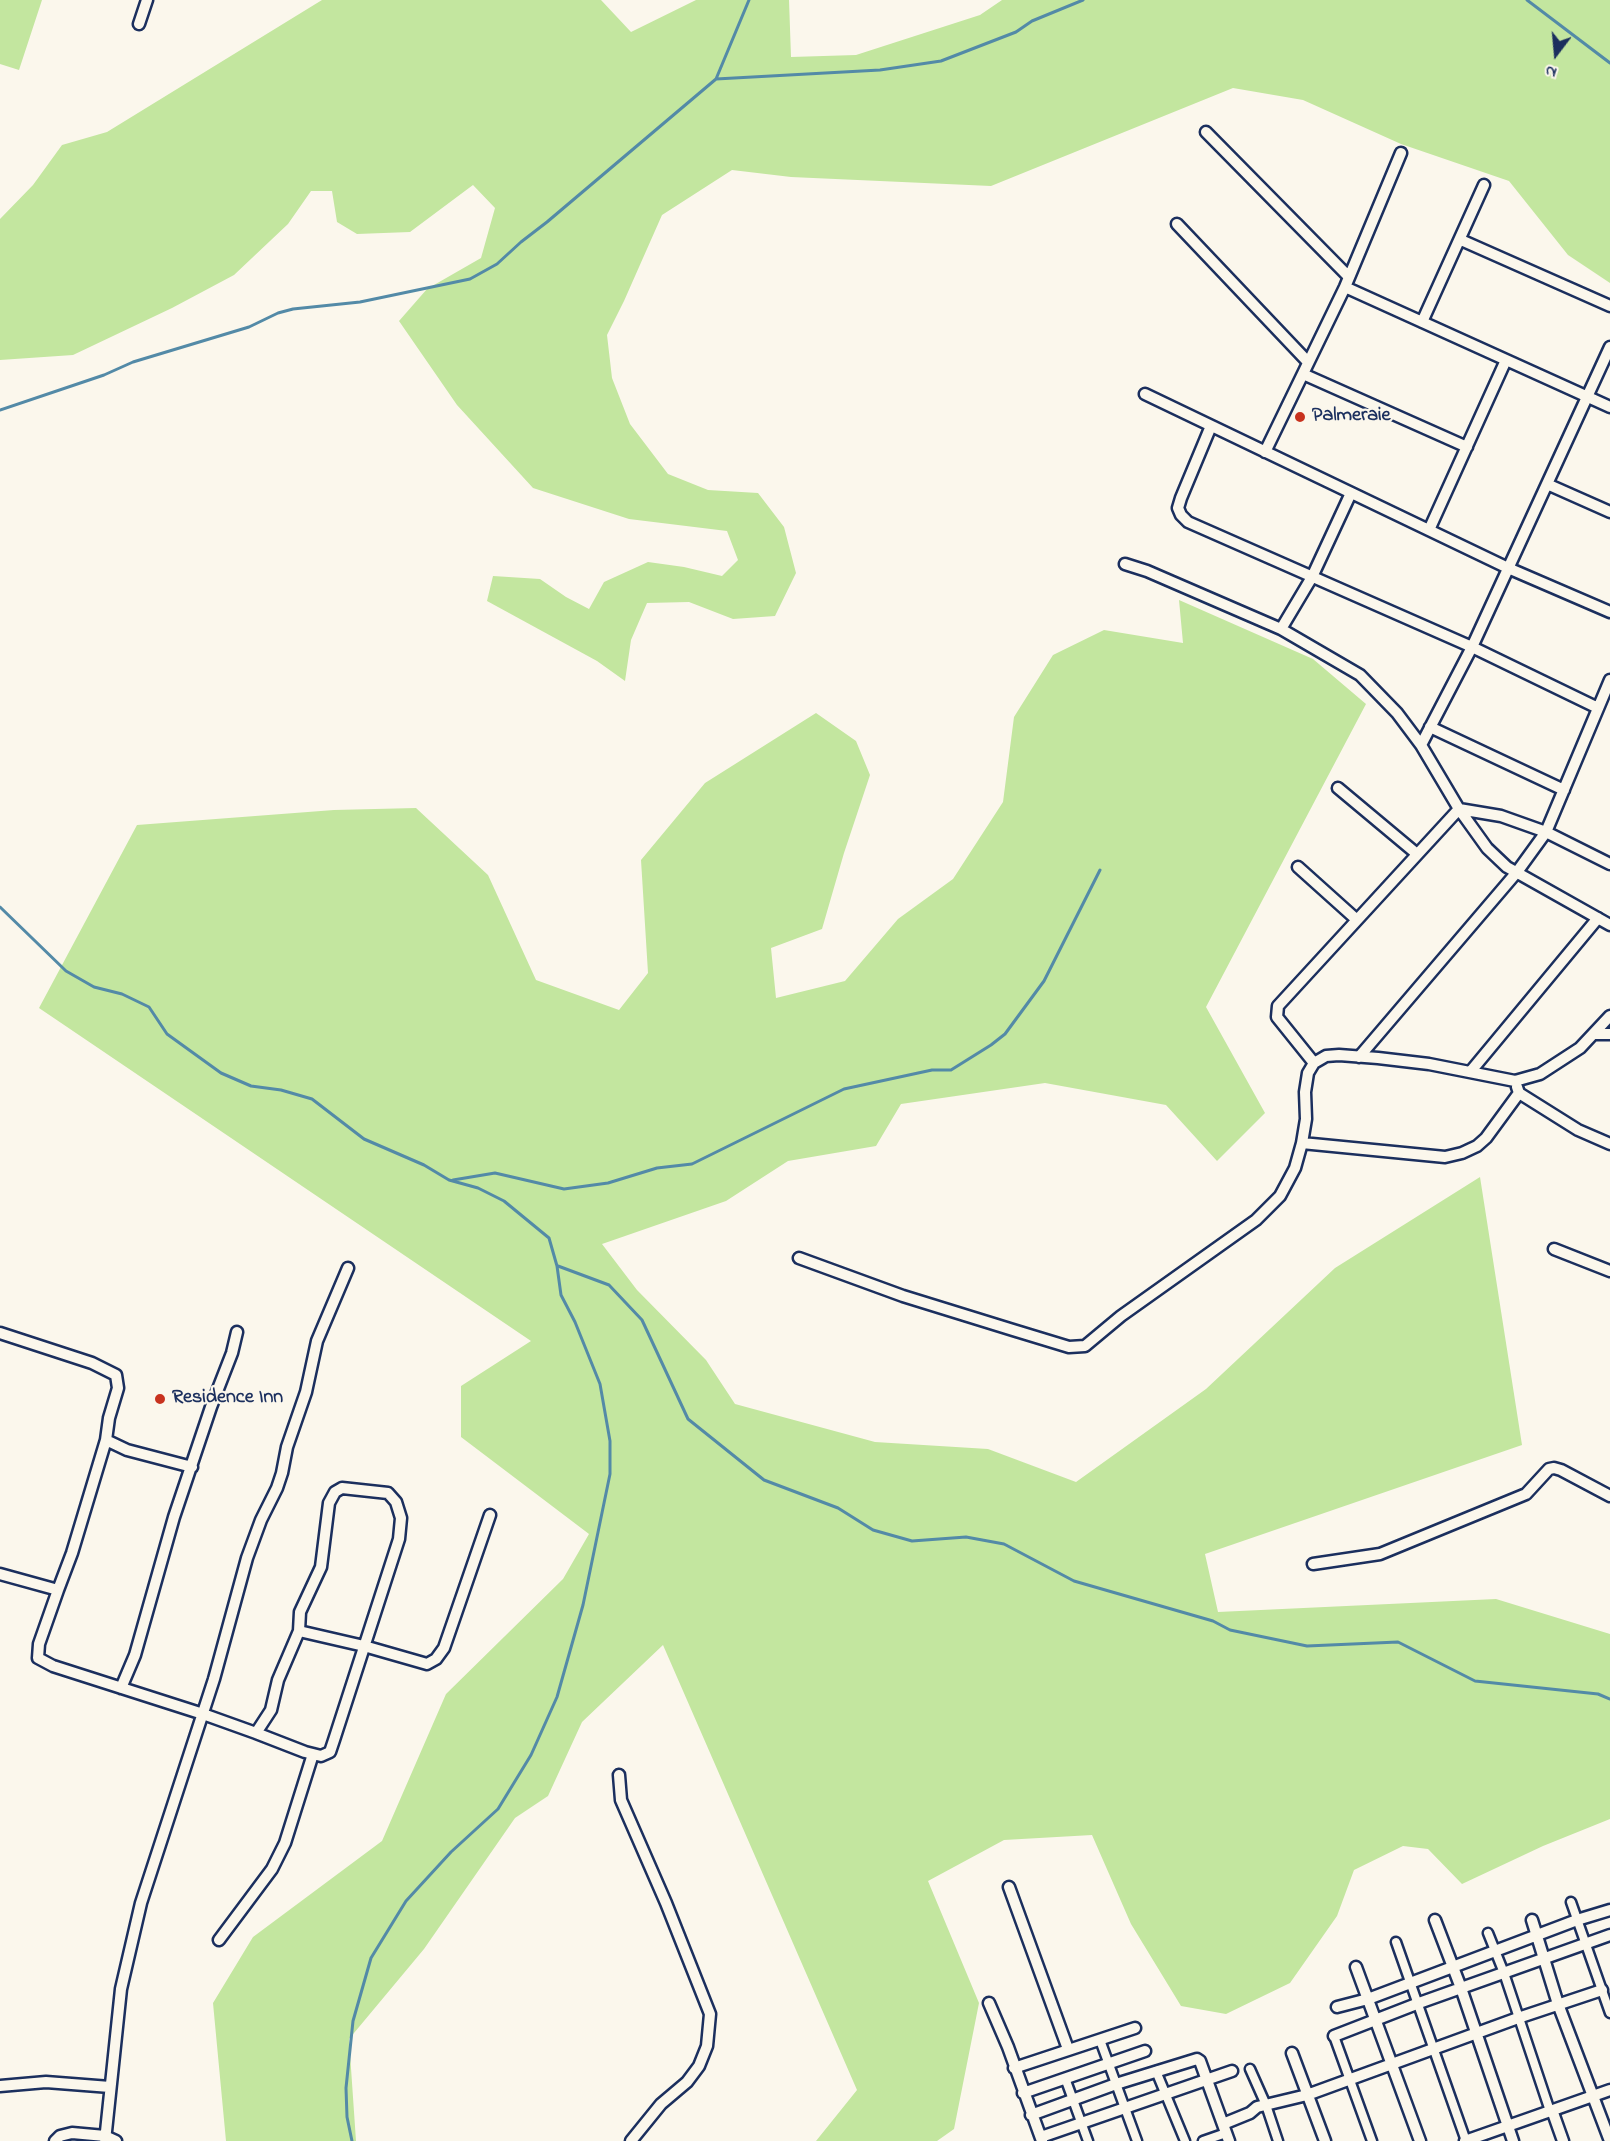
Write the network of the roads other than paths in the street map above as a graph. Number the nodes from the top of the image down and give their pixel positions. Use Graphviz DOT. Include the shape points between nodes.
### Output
graph roads {
  1 [pos="147,0"];
  2 [pos="139,24"];
  3 [pos="1206,132"];
  4 [pos="1401,153"];
  5 [pos="1484,185"];
  6 [pos="1177,224"];
  7 [pos="1461,240"];
  8 [pos="1347,282"];
  9 [pos="1610,306"];
  10 [pos="1422,322"];
  11 [pos="1610,347"];
  12 [pos="1506,360"];
  13 [pos="1308,362"];
  14 [pos="1303,374"];
  15 [pos="1145,394"];
  16 [pos="1587,397"];
  17 [pos="1610,407"];
  18 [pos="1211,426"];
  19 [pos="1467,447"];
  20 [pos="1265,452"];
  21 [pos="1547,484"];
  22 [pos="1351,493"];
  23 [pos="1610,512"];
  24 [pos="1429,530"];
  25 [pos="1125,564"];
  26 [pos="1508,568"];
  27 [pos="1312,577"];
  28 [pos="1610,612"];
  29 [pos="1281,629"];
  30 [pos="1472,647"];
  31 [pos="1610,680"];
  32 [pos="1598,708"];
  33 [pos="1430,727"];
  34 [pos="1420,745"];
  35 [pos="1338,788"];
  36 [pos="1564,790"];
  37 [pos="1459,809"];
  38 [pos="1546,832"];
  39 [pos="1417,854"];
  40 [pos="1610,864"];
  41 [pos="1298,867"];
  42 [pos="1516,873"];
  43 [pos="1598,918"];
  44 [pos="1357,920"];
  45 [pos="1610,925"];
  46 [pos="1610,1016"];
  47 [pos="1594,1034"];
  48 [pos="1610,1034"];
  49 [pos="1359,1057"];
  50 [pos="1314,1063"];
  51 [pos="1471,1071"];
  52 [pos="1515,1081"];
  53 [pos="1519,1093"];
  54 [pos="1302,1143"];
  55 [pos="1610,1144"];
  56 [pos="1554,1249"];
  57 [pos="799,1258"];
  58 [pos="348,1268"];
  59 [pos="1610,1271"];
  60 [pos="237,1332"];
  61 [pos="0,1333"];
  62 [pos="106,1440"];
  63 [pos="192,1467"];
  64 [pos="1610,1495"];
  65 [pos="490,1515"];
  66 [pos="1313,1564"];
  67 [pos="0,1574"];
  68 [pos="58,1590"];
  69 [pos="299,1631"];
  70 [pos="364,1646"];
  71 [pos="122,1688"];
  72 [pos="203,1714"];
  73 [pos="256,1733"];
  74 [pos="313,1754"];
  75 [pos="619,1775"];
  76 [pos="1009,1887"];
  77 [pos="1570,1902"];
  78 [pos="1610,1910"];
  79 [pos="1435,1920"];
  80 [pos="1532,1920"];
  81 [pos="1577,1920"];
  82 [pos="1488,1933"];
  83 [pos="1536,1935"];
  84 [pos="1610,1935"];
  85 [pos="219,1940"];
  86 [pos="1396,1942"];
  87 [pos="1586,1944"];
  88 [pos="1495,1951"];
  89 [pos="1544,1958"];
  90 [pos="1452,1966"];
  91 [pos="1356,1967"];
  92 [pos="1504,1972"];
  93 [pos="1411,1982"];
  94 [pos="1461,1988"];
  95 [pos="1602,1990"];
  96 [pos="1368,1999"];
  97 [pos="989,2003"];
  98 [pos="1419,2003"];
  99 [pos="1558,2004"];
  100 [pos="1337,2007"];
  101 [pos="1610,2013"];
  102 [pos="1518,2018"];
  103 [pos="1376,2021"];
  104 [pos="1136,2028"];
  105 [pos="1476,2034"];
  106 [pos="1334,2036"];
  107 [pos="1100,2040"];
  108 [pos="1434,2048"];
  109 [pos="1068,2049"];
  110 [pos="1145,2051"];
  111 [pos="1292,2053"];
  112 [pos="1108,2062"];
  113 [pos="1392,2065"];
  114 [pos="1014,2068"];
  115 [pos="1250,2069"];
  116 [pos="1156,2071"];
  117 [pos="1232,2071"];
  118 [pos="1065,2078"];
  119 [pos="1207,2079"];
  120 [pos="1350,2079"];
  121 [pos="1116,2084"];
  122 [pos="0,2086"];
  123 [pos="110,2087"];
  124 [pos="1610,2090"];
  125 [pos="1023,2092"];
  126 [pos="1166,2093"];
  127 [pos="1307,2095"];
  128 [pos="1593,2096"];
  129 [pos="1074,2101"];
  130 [pos="1266,2105"];
  131 [pos="1125,2108"];
  132 [pos="1551,2111"];
  133 [pos="1031,2115"];
  134 [pos="1082,2122"];
  135 [pos="1509,2126"];
  136 [pos="1226,2133"];
  137 [pos="109,2139"];
  138 [pos="1042,2139"];
  139 [pos="56,2141"];
  140 [pos="631,2141"];
  141 [pos="1088,2141"];
  142 [pos="1137,2141"];
  143 [pos="1185,2141"];
  144 [pos="1203,2141"];
  145 [pos="1278,2141"];
  146 [pos="1324,2141"];
  147 [pos="1372,2141"];
  148 [pos="1420,2141"];
  149 [pos="1465,2141"];
  150 [pos="1513,2141"];
  151 [pos="1563,2141"];
  152 [pos="1610,2141"];
  1 -- 2 [label="street"];
  3 -- 8 [label="street"];
  4 -- 8 [label="street"];
  5 -- 7 [label="street"];
  6 -- 13 [label="street"];
  7 -- 9 [label="street"];
  7 -- 10 [label="street"];
  8 -- 10 [label="street"];
  8 -- 13 [label="street"];
  10 -- 12 [label="street"];
  11 -- 16 [label="street"];
  12 -- 16 [label="street"];
  12 -- 19 [label="street"];
  13 -- 14 [label="street"];
  14 -- 19 [label="street"];
  14 -- 20 [label="street"];
  15 -- 18 [label="street"];
  16 -- 17 [label="street"];
  16 -- 21 [label="street"];
  18 -- 20 [label="street"];
  18 -- 27 [label="street" via="1181,498 1180,515"];
  19 -- 24 [label="street"];
  20 -- 22 [label="street"];
  21 -- 23 [label="street"];
  21 -- 26 [label="street"];
  22 -- 24 [label="street"];
  22 -- 27 [label="street"];
  24 -- 26 [label="street"];
  25 -- 29 [label="street"];
  26 -- 28 [label="street"];
  26 -- 30 [label="street"];
  27 -- 29 [label="street"];
  27 -- 30 [label="street"];
  29 -- 34 [label="street" via="1360,675 1397,713"];
  30 -- 32 [label="street"];
  30 -- 33 [label="street"];
  31 -- 32 [label="street"];
  32 -- 36 [label="street"];
  33 -- 34 [label="street"];
  33 -- 36 [label="street"];
  34 -- 37 [label="street"];
  35 -- 39 [label="street"];
  36 -- 38 [label="street"];
  37 -- 38 [label="street" via="1501,816"];
  37 -- 39 [label="street"];
  37 -- 42 [label="street" via="1486,848"];
  38 -- 40 [label="street"];
  38 -- 42 [label="street"];
  39 -- 44 [label="street"];
  41 -- 44 [label="street"];
  42 -- 43 [label="street"];
  42 -- 49 [label="street"];
  43 -- 45 [label="street"];
  43 -- 51 [label="street"];
  44 -- 50 [label="street" via="1278,1006 1277,1017"];
  46 -- 47 [label="street"];
  47 -- 48 [label="street"];
  47 -- 52 [label="street" via="1540,1074"];
  49 -- 50 [label="street" via="1326,1056"];
  49 -- 51 [label="street"];
  50 -- 54 [label="street" via="1305,1092"];
  51 -- 52 [label="street"];
  52 -- 53 [label="street"];
  53 -- 54 [label="street" via="1477,1146 1445,1157"];
  53 -- 55 [label="street" via="1578,1130"];
  54 -- 57 [label="street" via="1289,1182 1256,1220 1084,1346 1069,1347 903,1296"];
  56 -- 59 [label="street"];
  58 -- 72 [label="street" via="317,1341 282,1473 247,1558"];
  60 -- 63 [label="street"];
  61 -- 62 [label="street" via="92,1363 116,1375 118,1388"];
  62 -- 63 [label="street" via="127,1450"];
  62 -- 68 [label="street"];
  63 -- 71 [label="street"];
  64 -- 66 [label="street" via="1562,1470 1549,1469 1527,1494 1380,1554"];
  65 -- 70 [label="street" via="444,1648 436,1659 427,1664"];
  67 -- 68 [label="street"];
  68 -- 71 [label="street" via="38,1658"];
  69 -- 70 [label="street"];
  69 -- 70 [label="street" via="300,1612 321,1567 329,1503 334,1492 342,1488 388,1493 401,1518 399,1539"];
  69 -- 73 [label="street" via="278,1680 271,1710"];
  70 -- 74 [label="street" via="330,1752"];
  71 -- 72 [label="street"];
  72 -- 73 [label="street"];
  72 -- 123 [label="street" via="141,1903 125,1968"];
  73 -- 74 [label="street"];
  74 -- 85 [label="street" via="285,1843 272,1869"];
  75 -- 140 [label="street" via="621,1800 710,2013 707,2046 699,2066"];
  76 -- 109 [label="street"];
  77 -- 81 [label="street"];
  78 -- 81 [label="street"];
  79 -- 90 [label="street"];
  80 -- 83 [label="street"];
  81 -- 83 [label="street"];
  81 -- 87 [label="street"];
  82 -- 88 [label="street"];
  83 -- 88 [label="street"];
  83 -- 89 [label="street"];
  84 -- 87 [label="street"];
  86 -- 93 [label="street"];
  87 -- 89 [label="street"];
  87 -- 95 [label="street"];
  88 -- 90 [label="street"];
  88 -- 92 [label="street"];
  89 -- 92 [label="street"];
  89 -- 99 [label="street"];
  90 -- 93 [label="street"];
  90 -- 94 [label="street"];
  91 -- 96 [label="street"];
  92 -- 94 [label="street"];
  92 -- 102 [label="street"];
  93 -- 96 [label="street"];
  93 -- 98 [label="street"];
  94 -- 98 [label="street"];
  94 -- 105 [label="street"];
  95 -- 99 [label="street"];
  95 -- 101 [label="street"];
  96 -- 100 [label="street"];
  96 -- 103 [label="street"];
  97 -- 114 [label="street"];
  98 -- 103 [label="street"];
  98 -- 108 [label="street"];
  99 -- 102 [label="street"];
  99 -- 128 [label="street"];
  102 -- 105 [label="street"];
  102 -- 132 [label="street"];
  103 -- 106 [label="street"];
  103 -- 113 [label="street"];
  104 -- 107 [label="street"];
  105 -- 108 [label="street"];
  105 -- 135 [label="street"];
  106 -- 120 [label="street"];
  107 -- 109 [label="street"];
  107 -- 112 [label="street"];
  108 -- 113 [label="street"];
  108 -- 149 [label="street"];
  109 -- 114 [label="street"];
  110 -- 112 [label="street"];
  111 -- 127 [label="street"];
  112 -- 118 [label="street"];
  112 -- 121 [label="street"];
  113 -- 120 [label="street"];
  113 -- 148 [label="street"];
  114 -- 125 [label="street"];
  115 -- 130 [label="street"];
  116 -- 119 [label="street" via="1197,2059"];
  116 -- 121 [label="street"];
  116 -- 126 [label="street"];
  117 -- 119 [label="street"];
  118 -- 125 [label="street"];
  118 -- 129 [label="street"];
  119 -- 126 [label="street"];
  119 -- 136 [label="street"];
  120 -- 127 [label="street"];
  120 -- 147 [label="street"];
  121 -- 129 [label="street"];
  121 -- 131 [label="street"];
  122 -- 123 [label="street" via="46,2082"];
  123 -- 137 [label="street"];
  124 -- 128 [label="street"];
  125 -- 133 [label="street"];
  126 -- 131 [label="street"];
  126 -- 143 [label="street"];
  127 -- 130 [label="street"];
  127 -- 146 [label="street"];
  128 -- 132 [label="street"];
  128 -- 152 [label="street"];
  129 -- 133 [label="street"];
  129 -- 134 [label="street"];
  130 -- 136 [label="street" via="1257,2107"];
  130 -- 145 [label="street"];
  131 -- 134 [label="street"];
  131 -- 142 [label="street"];
  132 -- 135 [label="street"];
  132 -- 151 [label="street"];
  133 -- 138 [label="street"];
  134 -- 138 [label="street"];
  134 -- 141 [label="street"];
  135 -- 149 [label="street"];
  135 -- 150 [label="street"];
  136 -- 144 [label="street"];
  137 -- 139 [label="street" via="72,2133"];
}
